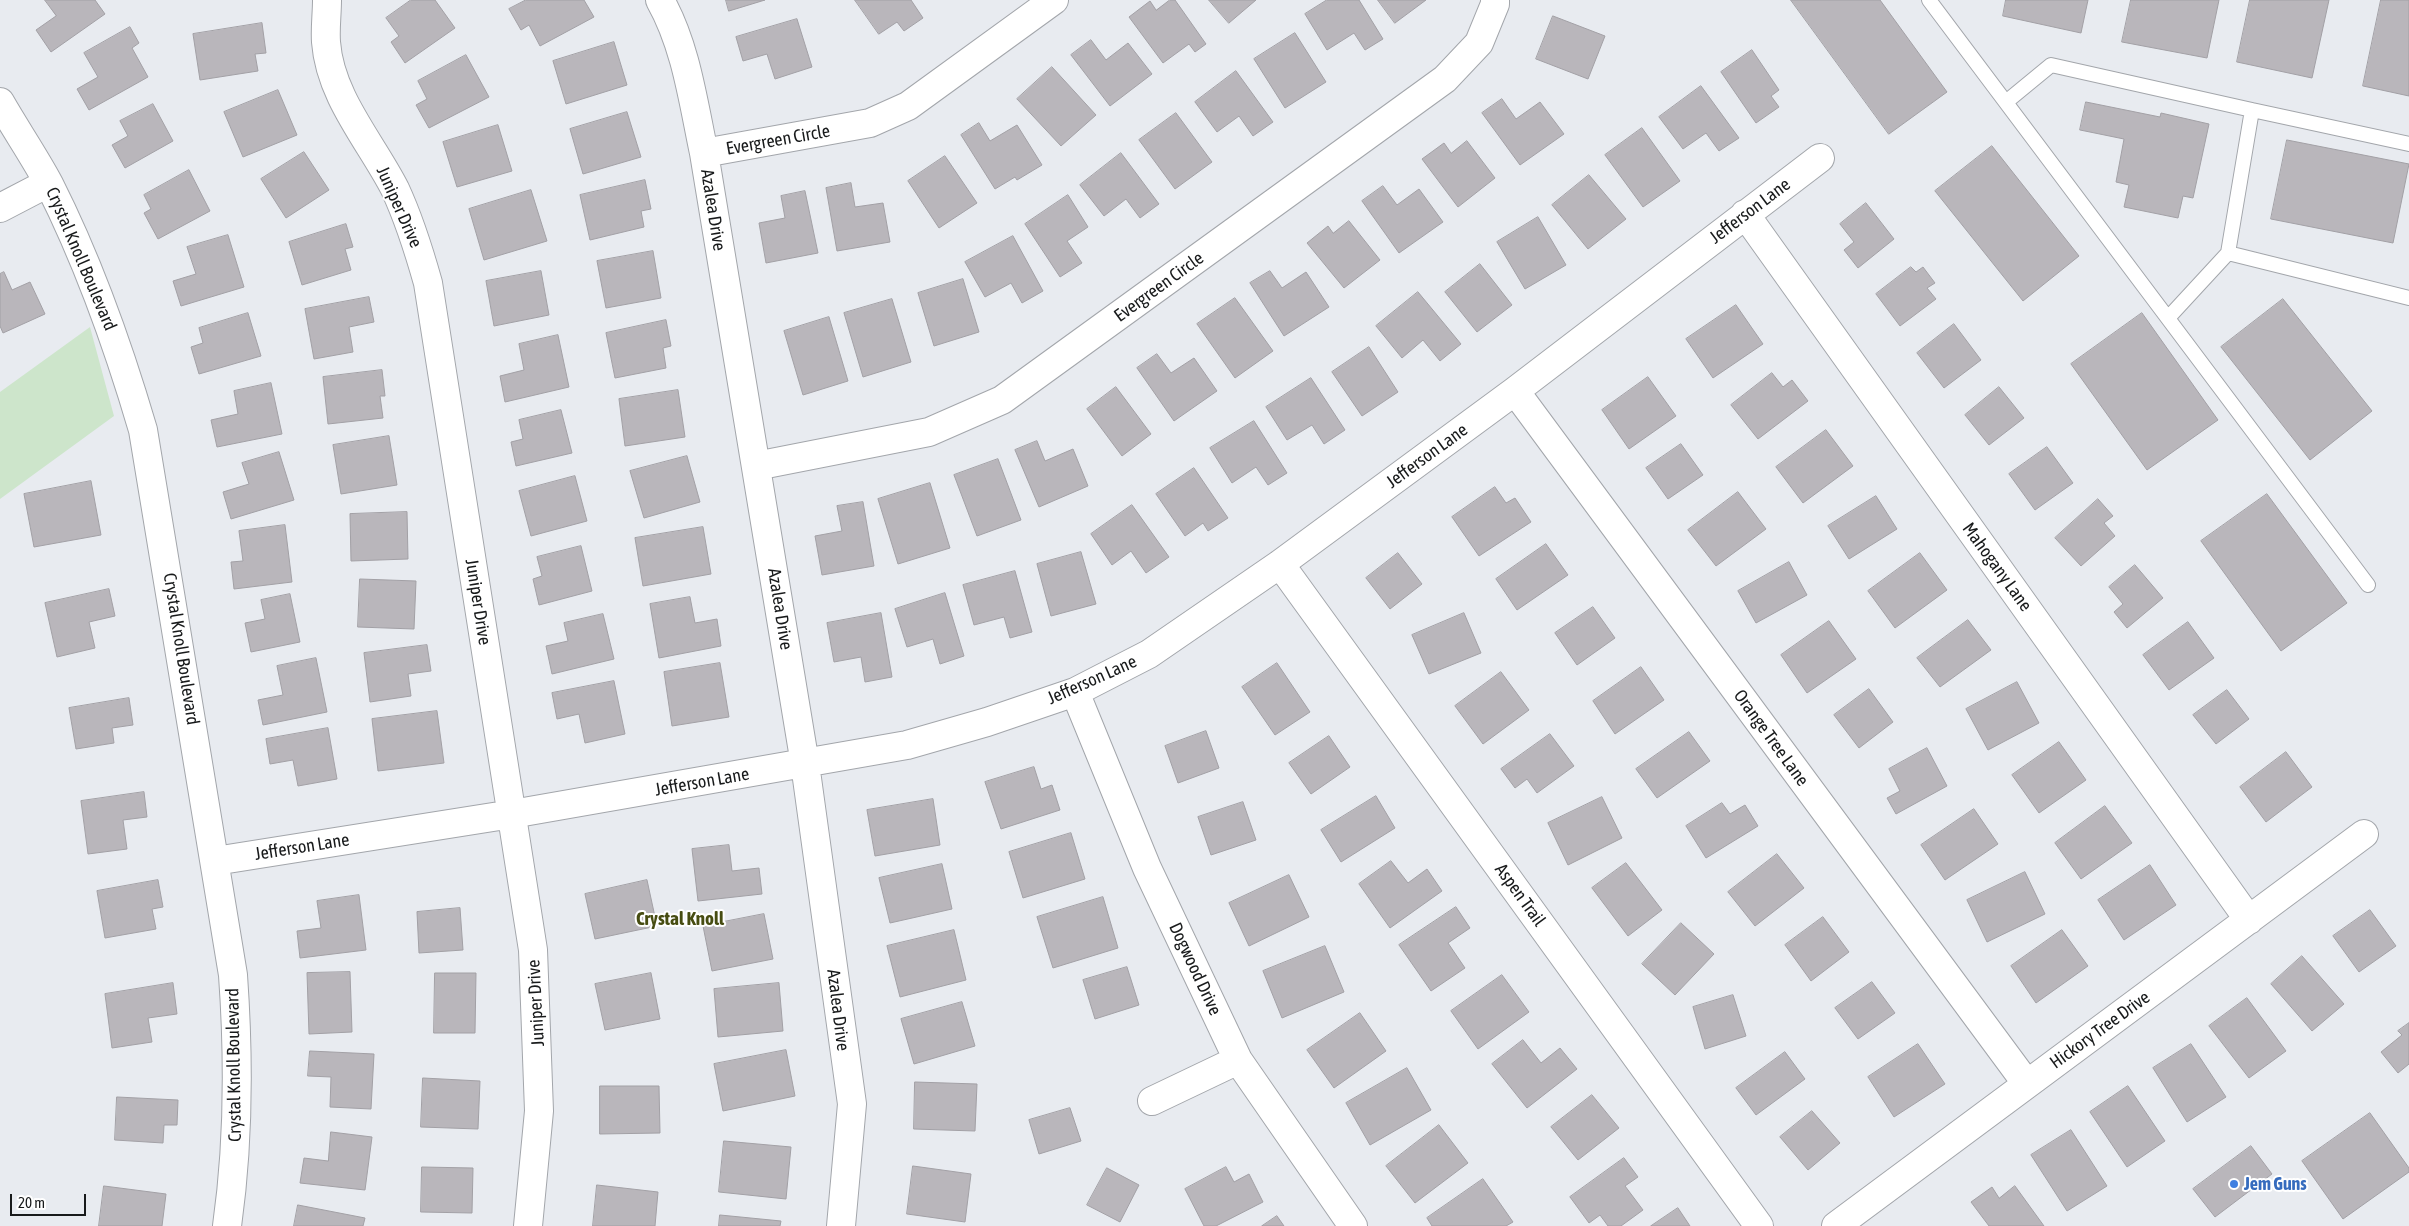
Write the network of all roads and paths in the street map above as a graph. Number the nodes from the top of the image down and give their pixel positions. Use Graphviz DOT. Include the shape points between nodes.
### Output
graph roads {
  1 [pos="327,0"];
  2 [pos="660,0"];
  3 [pos="1054,0"];
  4 [pos="1495,0"];
  5 [pos="1930,0"];
  6 [pos="0,102"];
  7 [pos="2006,102"];
  8 [pos="2252,110"];
  9 [pos="2409,144"];
  10 [pos="704,153"];
  11 [pos="1820,158"];
  12 [pos="48,183"];
  13 [pos="0,208"];
  14 [pos="1745,214"];
  15 [pos="2228,254"];
  16 [pos="2409,298"];
  17 [pos="2168,318"];
  18 [pos="1515,391"];
  19 [pos="756,466"];
  20 [pos="1280,564"];
  21 [pos="2368,585"];
  22 [pos="1075,692"];
  23 [pos="805,764"];
  24 [pos="512,814"];
  25 [pos="2364,834"];
  26 [pos="215,861"];
  27 [pos="2249,920"];
  28 [pos="1238,1060"];
  29 [pos="2027,1084"];
  30 [pos="1152,1101"];
  31 [pos="227,1226"];
  32 [pos="528,1226"];
  33 [pos="841,1226"];
  34 [pos="1353,1226"];
  35 [pos="1759,1226"];
  36 [pos="1836,1226"];
  1 -- 24 [label="street, Juniper Drive" via="326,43 333,75 346,107 395,189 428,283"];
  2 -- 10 [label="street, Azalea Drive" via="672,22 688,76"];
  3 -- 10 [label="street, Evergreen Circle" via="908,106 870,123"];
  4 -- 19 [label="street, Evergreen Circle" via="1479,44 1445,79 1002,400 929,432"];
  5 -- 7 [label="lane"];
  6 -- 12 [label="street, Crystal Knoll Boulevard"];
  7 -- 8 [label="lane" via="2050,65"];
  7 -- 17 [label="lane"];
  8 -- 9 [label="lane"];
  8 -- 15 [label="lane"];
  10 -- 19 [label="street, Azalea Drive"];
  11 -- 14 [label="street, Jefferson Lane"];
  12 -- 13 [label="street"];
  12 -- 26 [label="street, Crystal Knoll Boulevard" via="86,262 118,345 143,430"];
  14 -- 18 [label="street, Jefferson Lane"];
  14 -- 27 [label="street, Mahogany Lane"];
  15 -- 16 [label="lane"];
  15 -- 17 [label="lane"];
  17 -- 21 [label="lane"];
  18 -- 20 [label="street, Jefferson Lane"];
  18 -- 29 [label="street, Orange Tree Lane"];
  19 -- 23 [label="street, Azalea Drive"];
  20 -- 22 [label="street, Jefferson Lane" via="1149,654"];
  20 -- 35 [label="street, Aspen Trail"];
  22 -- 23 [label="street, Jefferson Lane" via="907,745"];
  22 -- 28 [label="street, Dogwood Drive" via="1147,868"];
  23 -- 24 [label="street, Jefferson Lane"];
  23 -- 33 [label="street, Azalea Drive" via="852,1104"];
  24 -- 26 [label="street, Jefferson Lane"];
  24 -- 32 [label="street, Juniper Drive" via="534,950 538,1048 539,1111"];
  25 -- 27 [label="street, Hickory Tree Drive"];
  26 -- 31 [label="street, Crystal Knoll Boulevard" via="233,975 238,1044 238,1113"];
  27 -- 29 [label="street, Hickory Tree Drive"];
  28 -- 30 [label="street"];
  28 -- 34 [label="street, Dogwood Drive"];
  29 -- 36 [label="street, Hickory Tree Drive"];
}
